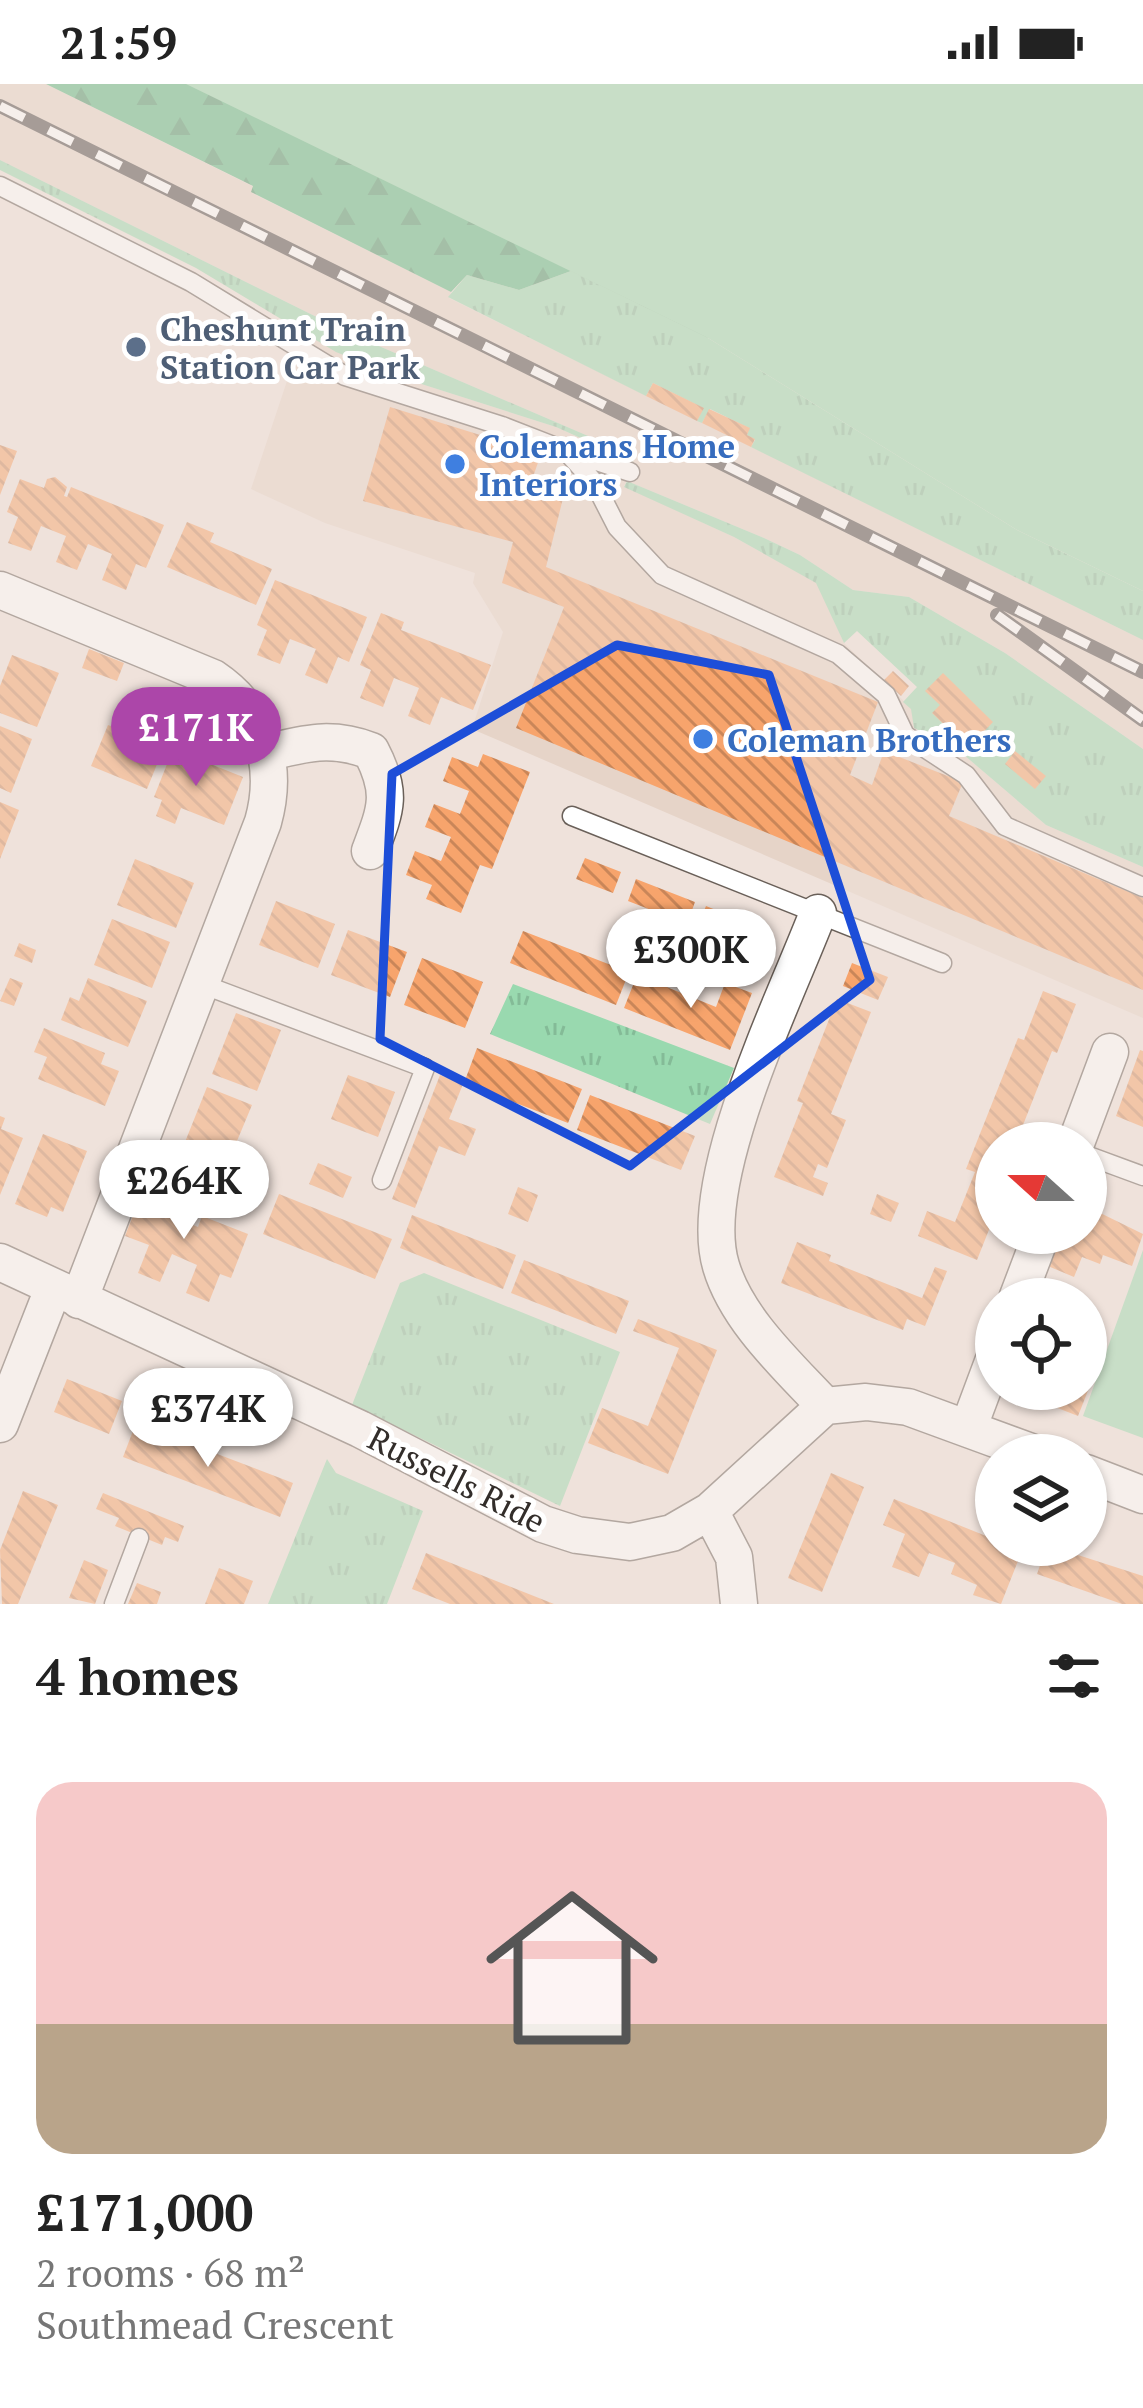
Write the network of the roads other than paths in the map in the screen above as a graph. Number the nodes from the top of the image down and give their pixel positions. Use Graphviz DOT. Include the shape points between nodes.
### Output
graph roads {
  1 [pos="0,186"];
  2 [pos="566,451"];
  3 [pos="630,472"];
  4 [pos="0,590"];
  5 [pos="266,753"];
  6 [pos="572,816"];
  7 [pos="370,851"];
  8 [pos="1143,887"];
  9 [pos="818,914"];
  10 [pos="942,963"];
  11 [pos="199,982"];
  12 [pos="1110,1052"];
  13 [pos="1084,1122"];
  14 [pos="1107,1162"];
  15 [pos="1143,1175"];
  16 [pos="382,1180"];
  17 [pos="0,1262"];
  18 [pos="66,1294"];
  19 [pos="825,1406"];
  20 [pos="975,1410"];
  21 [pos="0,1424"];
  22 [pos="968,1429"];
  23 [pos="982,1434"];
  24 [pos="1107,1481"];
  25 [pos="1143,1495"];
  26 [pos="710,1510"];
  27 [pos="140,1538"];
  28 [pos="113,1604"];
  29 [pos="739,1604"];
  1 -- 2 [label="lane" via="191,282 345,376"];
  2 -- 3 [label="lane"];
  2 -- 8 [label="lane" via="617,527 662,575 838,655 886,695 905,735 966,776 1005,826"];
  4 -- 5 [label="street" via="213,678 243,704"];
  5 -- 7 [label="street" via="317,740 371,751 388,804"];
  5 -- 11 [label="street" via="271,785 263,822"];
  6 -- 9 [label="lane"];
  9 -- 10 [label="lane"];
  9 -- 19 [label="street" via="737,1121 713,1230 738,1301"];
  11 -- 16 [label="lane" via="424,1068"];
  11 -- 18 [label="street"];
  12 -- 13 [label="street"];
  14 -- 15 [label="lane"];
  17 -- 18 [label="street, Russells Ride"];
  18 -- 21 [label="street"];
  18 -- 26 [label="street, Russells Ride" via="543,1524 630,1541 672,1533"];
  19 -- 22 [label="street" via="908,1407"];
  19 -- 26 [label="street, Russells Ride"];
  20 -- 22 [label="street"];
  22 -- 23 [label="street"];
  24 -- 25 [label="street"];
  26 -- 29 [label="street" via="734,1557"];
  27 -- 28 [label="lane"];
}
